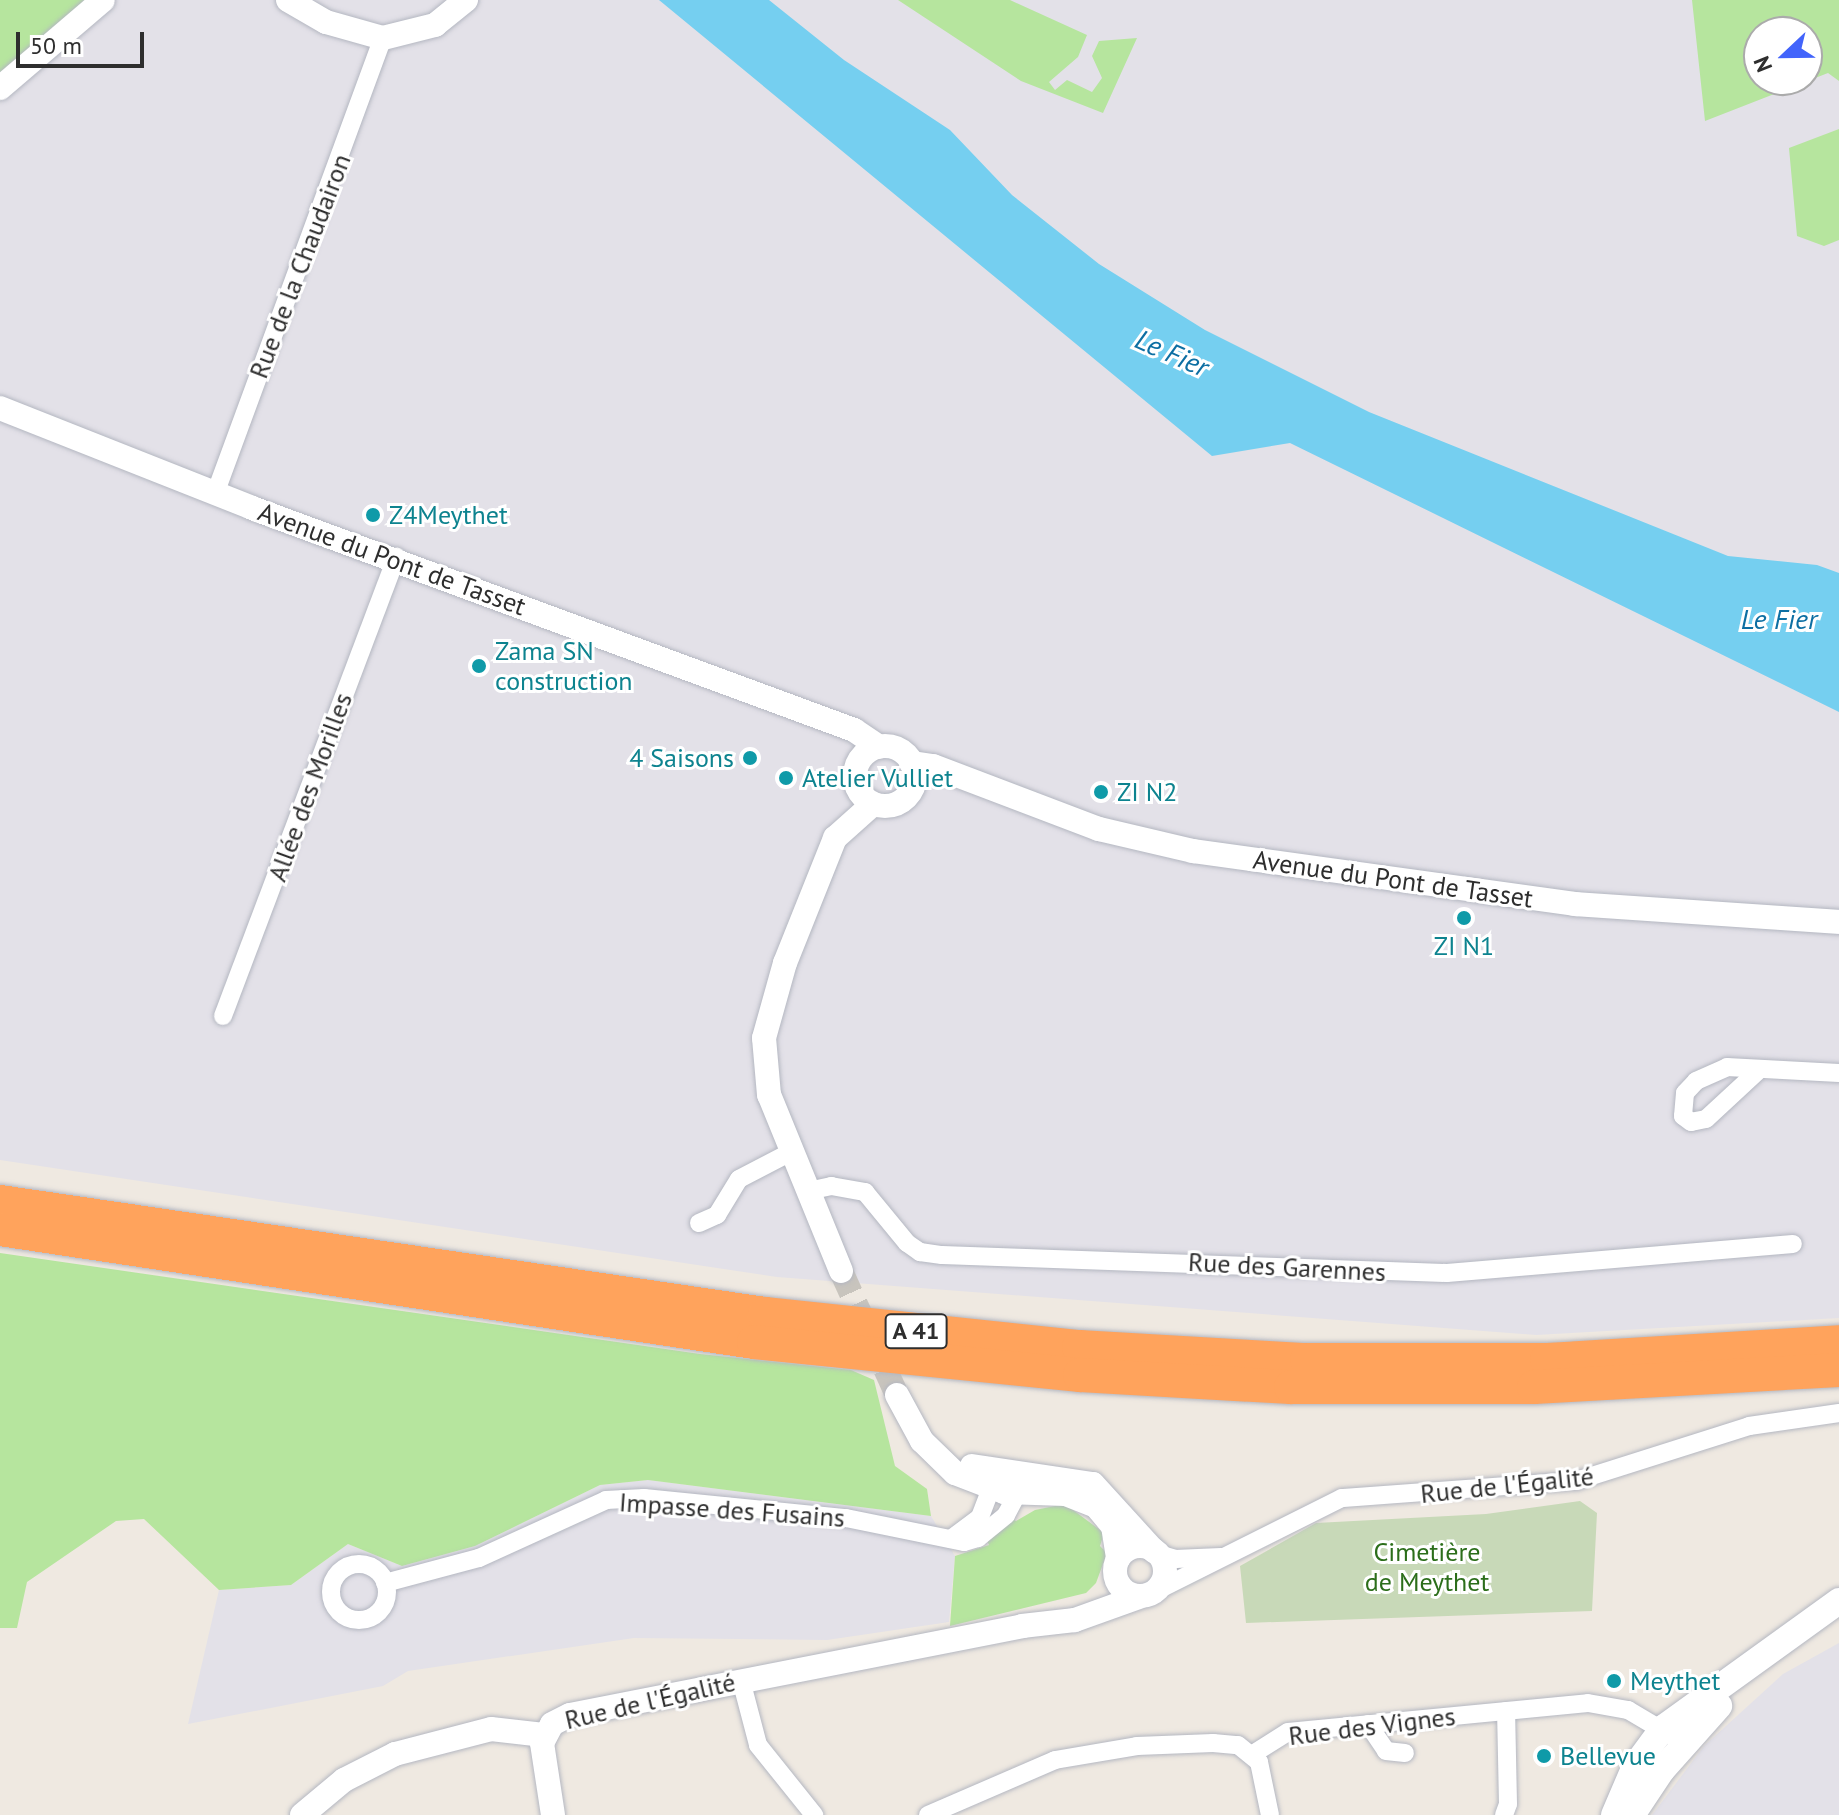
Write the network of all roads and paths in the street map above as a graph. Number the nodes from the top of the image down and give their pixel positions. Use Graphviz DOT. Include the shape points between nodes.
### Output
graph roads {
  1 [pos="103,0"];
  2 [pos="288,0"];
  3 [pos="463,2"];
  4 [pos="383,38"];
  5 [pos="0,88"];
  6 [pos="0,408"];
  7 [pos="215,494"];
  8 [pos="396,557"];
  9 [pos="829,724"];
  10 [pos="879,747"];
  11 [pos="911,763"];
  12 [pos="856,773"];
  13 [pos="959,775"];
  14 [pos="912,790"];
  15 [pos="873,804"];
  16 [pos="835,838"];
  17 [pos="1839,922"];
  18 [pos="223,1016"];
  19 [pos="1759,1070"];
  20 [pos="1839,1073"];
  21 [pos="791,1152"];
  22 [pos="808,1191"];
  23 [pos="0,1202"];
  24 [pos="699,1223"];
  25 [pos="0,1229"];
  26 [pos="1793,1244"];
  27 [pos="841,1271"];
  28 [pos="1839,1342"];
  29 [pos="1839,1370"];
  30 [pos="897,1395"];
  31 [pos="1839,1413"];
  32 [pos="922,1441"];
  33 [pos="1048,1478"];
  34 [pos="991,1488"];
  35 [pos="1017,1494"];
  36 [pos="948,1540"];
  37 [pos="1156,1552"];
  38 [pos="1228,1556"];
  39 [pos="1117,1565"];
  40 [pos="385,1583"];
  41 [pos="1147,1594"];
  42 [pos="1839,1601"];
  43 [pos="1839,1622"];
  44 [pos="1022,1626"];
  45 [pos="741,1680"];
  46 [pos="1506,1711"];
  47 [pos="1368,1724"];
  48 [pos="544,1735"];
  49 [pos="1657,1744"];
  50 [pos="1405,1753"];
  51 [pos="1253,1754"];
  52 [pos="302,1815"];
  53 [pos="553,1815"];
  54 [pos="814,1815"];
  55 [pos="928,1815"];
  56 [pos="1270,1815"];
  57 [pos="1504,1815"];
  58 [pos="1614,1815"];
  59 [pos="1632,1815"];
  1 -- 5 [label="street"];
  2 -- 4 [label="street" via="326,22"];
  3 -- 4 [label="street" via="435,25"];
  4 -- 7 [label="street, Rue de la Chaudairon"];
  6 -- 7 [label="street, Avenue du Pont de Tasset"];
  7 -- 8 [label="street, Avenue du Pont de Tasset"];
  8 -- 9 [label="street, Avenue du Pont de Tasset"];
  8 -- 18 [label="street, Allée des Morilles"];
  9 -- 10 [label="street, Avenue du Pont de Tasset" via="854,730"];
  9 -- 12 [label="street"];
  10 -- 11 [label="street" via="895,748"];
  10 -- 12 [label="street"];
  11 -- 13 [label="street, Avenue du Pont de Tasset"];
  11 -- 14 [label="street"];
  12 -- 15 [label="street" via="861,795"];
  12 -- 16 [label="street" via="836,819"];
  13 -- 14 [label="street"];
  13 -- 17 [label="street, Avenue du Pont de Tasset" via="1099,829 1193,851 1683,916"];
  14 -- 15 [label="street" via="897,804"];
  15 -- 16 [label="street"];
  16 -- 21 [label="street" via="785,963 764,1038 769,1095"];
  19 -- 20 [label="street"];
  21 -- 22 [label="street"];
  21 -- 24 [label="street" via="739,1179 717,1215"];
  22 -- 26 [label="street, Rue des Garennes" via="831,1186 865,1192 907,1243 920,1252 942,1255 1447,1273"];
  22 -- 27 [label="street"];
  23 -- 28 [label="highway, A 41" via="765,1314 1079,1347 1307,1360 1531,1361"];
  25 -- 29 [label="highway, A 41" via="754,1342 1080,1375 1291,1387 1505,1388"];
  30 -- 32 [label="street"];
  31 -- 38 [label="street, Rue de l'Égalité" via="1741,1428 1576,1481 1342,1498"];
  32 -- 33 [label="street" via="970,1466"];
  32 -- 34 [label="street" via="955,1473"];
  33 -- 34 [label="street"];
  33 -- 37 [label="street" via="1093,1484"];
  34 -- 35 [label="street"];
  34 -- 36 [label="street" via="980,1517"];
  35 -- 36 [label="street, Impasse des Fusains" via="1006,1515 978,1538"];
  35 -- 39 [label="street" via="1066,1494 1096,1506 1113,1526"];
  36 -- 40 [label="street, Impasse des Fusains" via="846,1518 625,1498 583,1507 479,1558"];
  37 -- 38 [label="street, Rue de l'Égalité" via="1198,1560"];
  37 -- 39 [label="street" via="1137,1546"];
  37 -- 41 [label="street" via="1165,1577"];
  38 -- 41 [label="street, Rue de l'Égalité"];
  39 -- 41 [label="street" via="1120,1587"];
  39 -- 44 [label="street, Rue de l'Égalité" via="1091,1598"];
  41 -- 44 [label="street, Rue de l'Égalité" via="1075,1620"];
  42 -- 49 [label="main road"];
  43 -- 49 [label="main road"];
  44 -- 45 [label="street, Rue de l'Égalité"];
  45 -- 48 [label="street, Rue de l'Égalité" via="570,1715"];
  45 -- 54 [label="street" via="758,1745"];
  46 -- 47 [label="street, Rue des Vignes"];
  46 -- 49 [label="street, Rue des Vignes" via="1605,1704"];
  46 -- 57 [label="street"];
  47 -- 50 [label="street" via="1379,1746"];
  47 -- 51 [label="street, Rue des Vignes" via="1288,1732"];
  48 -- 52 [label="street, Rue de l'Égalité" via="491,1729 395,1754 344,1780"];
  48 -- 53 [label="street" via="542,1758"];
  49 -- 58 [label="main road"];
  49 -- 59 [label="main road"];
  51 -- 55 [label="street, Rue des Vignes" via="1238,1745 1213,1743 1072,1756 1038,1765"];
  51 -- 56 [label="street" via="1263,1769"];
}
